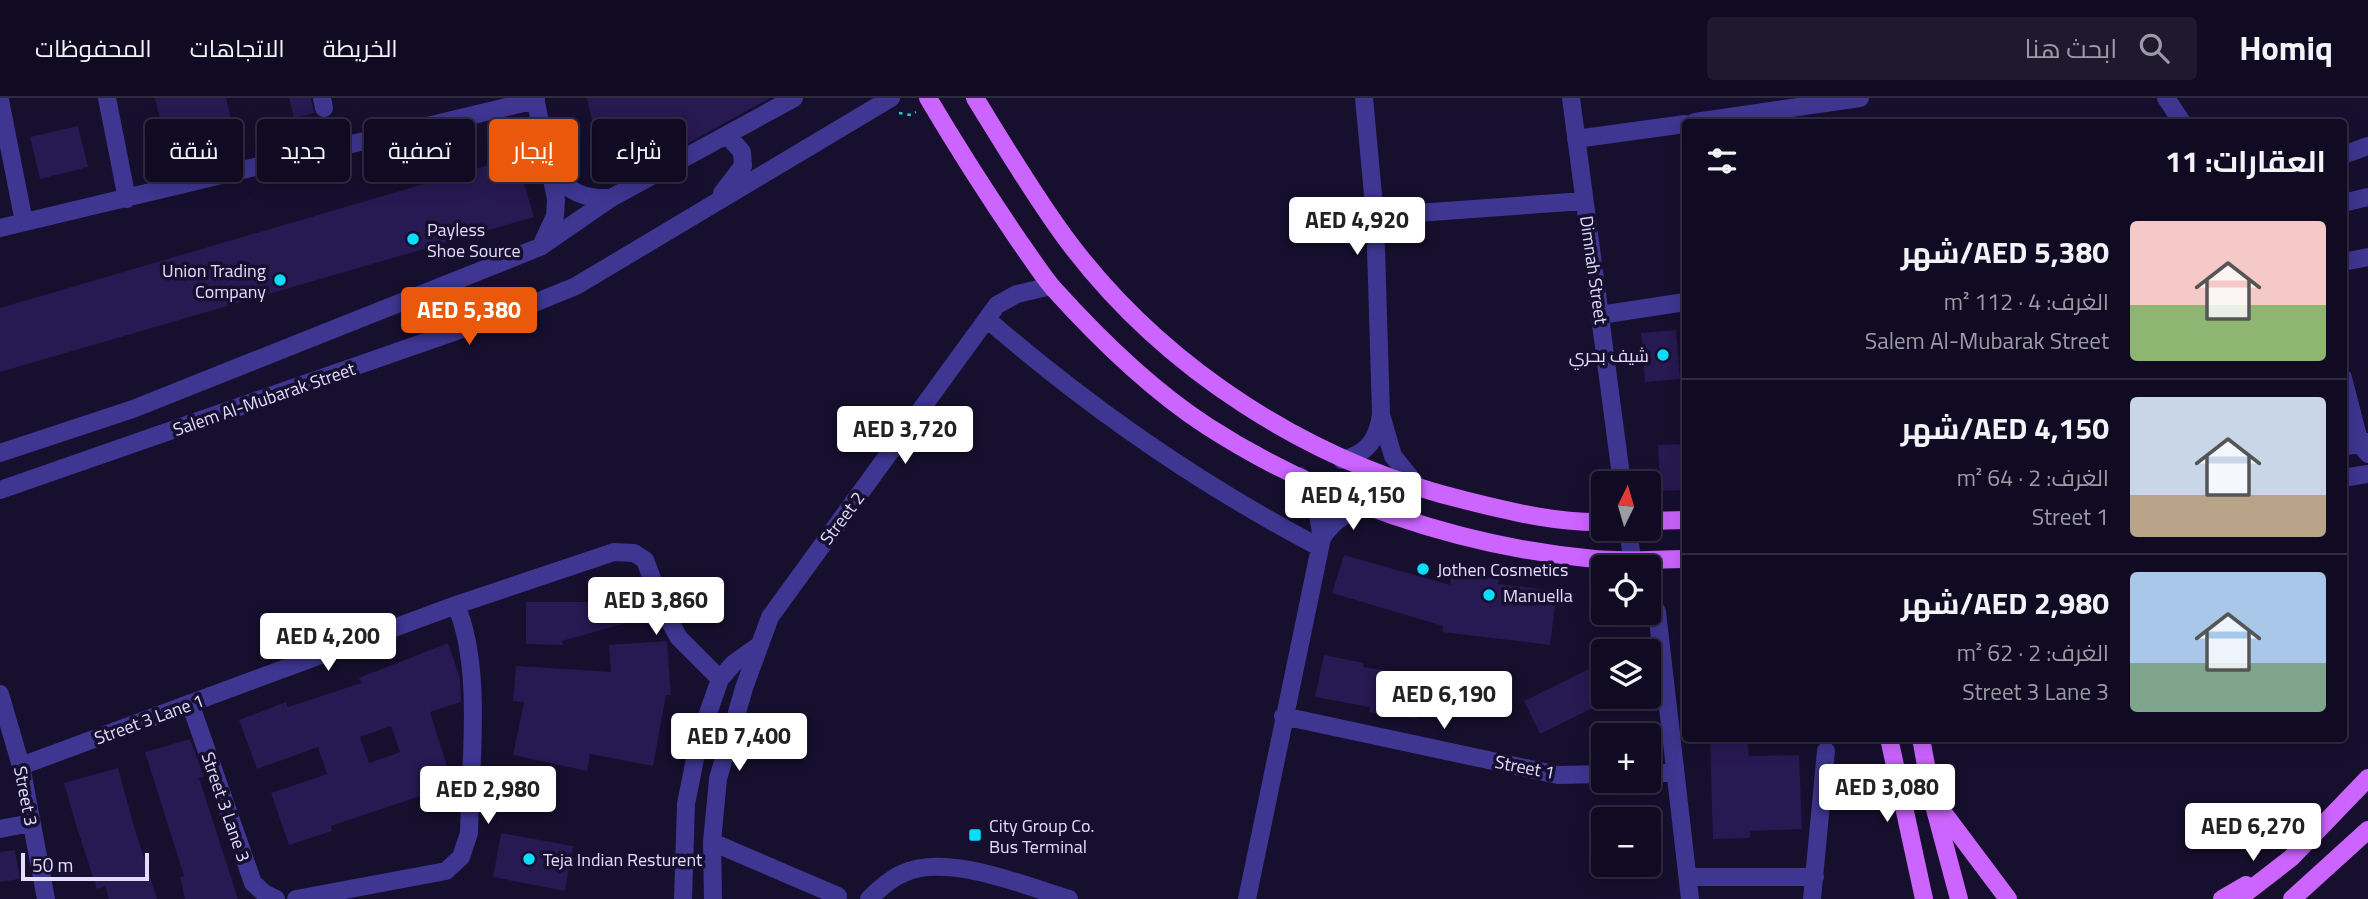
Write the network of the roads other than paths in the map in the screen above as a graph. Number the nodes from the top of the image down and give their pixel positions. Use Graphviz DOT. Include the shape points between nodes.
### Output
graph roads {
  1 [pos="107,98"];
  2 [pos="794,98"];
  3 [pos="891,98"];
  4 [pos="928,98"];
  5 [pos="975,98"];
  6 [pos="1364,98"];
  7 [pos="1571,98"];
  8 [pos="1860,98"];
  9 [pos="2165,98"];
  10 [pos="535,99"];
  11 [pos="0,100"];
  12 [pos="540,119"];
  13 [pos="1716,119"];
  14 [pos="2180,119"];
  15 [pos="1682,124"];
  16 [pos="727,135"];
  17 [pos="1577,139"];
  18 [pos="2368,146"];
  19 [pos="2347,154"];
  20 [pos="553,182"];
  21 [pos="561,182"];
  22 [pos="2368,197"];
  23 [pos="611,198"];
  24 [pos="127,199"];
  25 [pos="1584,201"];
  26 [pos="2347,202"];
  27 [pos="707,208"];
  28 [pos="1375,216"];
  29 [pos="24,222"];
  30 [pos="0,228"];
  31 [pos="540,247"];
  32 [pos="2368,257"];
  33 [pos="2347,261"];
  34 [pos="1051,286"];
  35 [pos="1682,302"];
  36 [pos="1600,315"];
  37 [pos="988,320"];
  38 [pos="2347,395"];
  39 [pos="1381,414"];
  40 [pos="2360,447"];
  41 [pos="0,453"];
  42 [pos="1342,460"];
  43 [pos="1620,471"];
  44 [pos="2366,472"];
  45 [pos="1300,476"];
  46 [pos="2347,477"];
  47 [pos="1420,489"];
  48 [pos="2,490"];
  49 [pos="1373,507"];
  50 [pos="1682,520"];
  51 [pos="1591,521"];
  52 [pos="1661,521"];
  53 [pos="1320,543"];
  54 [pos="1661,559"];
  55 [pos="1682,559"];
  56 [pos="1591,561"];
  57 [pos="456,605"];
  58 [pos="1658,625"];
  59 [pos="758,646"];
  60 [pos="720,679"];
  61 [pos="1,700"];
  62 [pos="190,704"];
  63 [pos="1283,716"];
  64 [pos="1890,742"];
  65 [pos="1922,742"];
  66 [pos="1826,751"];
  67 [pos="21,766"];
  68 [pos="1661,773"];
  69 [pos="1674,773"];
  70 [pos="1591,774"];
  71 [pos="2368,778"];
  72 [pos="1932,798"];
  73 [pos="31,824"];
  74 [pos="0,829"];
  75 [pos="2368,830"];
  76 [pos="712,842"];
  77 [pos="2291,858"];
  78 [pos="1917,875"];
  79 [pos="1688,877"];
  80 [pos="1815,877"];
  81 [pos="838,895"];
  82 [pos="46,899"];
  83 [pos="276,899"];
  84 [pos="296,899"];
  85 [pos="683,899"];
  86 [pos="713,899"];
  87 [pos="869,899"];
  88 [pos="1069,899"];
  89 [pos="1247,899"];
  90 [pos="1690,899"];
  91 [pos="1812,899"];
  92 [pos="1913,899"];
  93 [pos="1924,899"];
  94 [pos="1959,899"];
  95 [pos="2008,899"];
  96 [pos="2222,899"];
  97 [pos="2238,899"];
  98 [pos="2292,899"];
  1 -- 24 [label="street"];
  2 -- 16 [label="street, Salem Al-Mubarak Street"];
  3 -- 27 [label="street, Salem Al-Mubarak Street"];
  4 -- 34 [label="main road" via="984,190"];
  5 -- 42 [label="main road" via="1066,238 1145,326 1206,378 1284,430"];
  6 -- 28 [label="street"];
  7 -- 17 [label="street, Dimnah Street"];
  8 -- 13 [label="street"];
  9 -- 14 [label="street"];
  10 -- 12 [label="street"];
  10 -- 24 [label="street"];
  11 -- 29 [label="street"];
  15 -- 17 [label="street"];
  16 -- 23 [label="street, Salem Al-Mubarak Street"];
  16 -- 27 [label="street" via="742,152 743,166"];
  17 -- 25 [label="street, Dimnah Street"];
  18 -- 19 [label="street"];
  20 -- 31 [label="street" via="555,216"];
  21 -- 23 [label="street" via="575,193"];
  22 -- 26 [label="street"];
  23 -- 31 [label="street, Salem Al-Mubarak Street"];
  24 -- 29 [label="street"];
  25 -- 28 [label="street"];
  25 -- 36 [label="street, Dimnah Street"];
  27 -- 48 [label="street, Salem Al-Mubarak Street" via="576,286 517,310"];
  28 -- 39 [label="street"];
  29 -- 30 [label="street"];
  31 -- 41 [label="street, Salem Al-Mubarak Street" via="133,409"];
  32 -- 33 [label="street"];
  34 -- 37 [label="street, Street 2" via="1006,299"];
  34 -- 45 [label="main road" via="1162,393 1207,426"];
  35 -- 36 [label="street"];
  36 -- 43 [label="street, Dimnah Street"];
  37 -- 53 [label="street" via="1138,440 1227,497"];
  37 -- 59 [label="street, Street 2" via="792,584"];
  38 -- 40 [label="street"];
  39 -- 42 [label="street" via="1375,440 1366,450"];
  39 -- 47 [label="street" via="1393,456"];
  42 -- 47 [label="main road"];
  44 -- 46 [label="street"];
  45 -- 49 [label="main road"];
  45 -- 53 [label="street" via="1320,511"];
  47 -- 51 [label="main road" via="1529,517"];
  49 -- 53 [label="street" via="1347,514"];
  49 -- 56 [label="main road" via="1508,546"];
  50 -- 52 [label="main road"];
  53 -- 63 [label="street"];
  54 -- 55 [label="main road"];
  57 -- 60 [label="street, Street 3 Lane 1" via="607,554 634,553 649,566 679,638"];
  57 -- 62 [label="street, Street 3 Lane 1"];
  57 -- 84 [label="street" via="468,637 472,667 465,849 446,871"];
  58 -- 69 [label="street"];
  59 -- 60 [label="street, Street 2"];
  59 -- 76 [label="street, Street 2" via="718,779"];
  60 -- 85 [label="street, Street 2" via="699,739 686,804"];
  61 -- 67 [label="street, Street 3"];
  62 -- 67 [label="street, Street 3 Lane 1"];
  62 -- 83 [label="street, Street 3 Lane 3" via="253,883"];
  63 -- 70 [label="street, Street 1" via="1558,775"];
  63 -- 89 [label="street"];
  64 -- 78 [label="main road"];
  65 -- 72 [label="main road"];
  66 -- 80 [label="street"];
  67 -- 73 [label="street, Street 3"];
  68 -- 69 [label="street"];
  69 -- 79 [label="street"];
  71 -- 77 [label="main road"];
  72 -- 94 [label="main road"];
  72 -- 95 [label="main road"];
  73 -- 74 [label="street"];
  73 -- 82 [label="street, Street 3"];
  75 -- 98 [label="main road"];
  76 -- 81 [label="street"];
  76 -- 86 [label="street, Street 2"];
  77 -- 96 [label="main road"];
  77 -- 97 [label="main road"];
  78 -- 92 [label="main road"];
  78 -- 93 [label="main road"];
  79 -- 80 [label="street"];
  79 -- 90 [label="street"];
  80 -- 91 [label="street"];
  87 -- 88 [label="street" via="903,873 948,866"];
}
